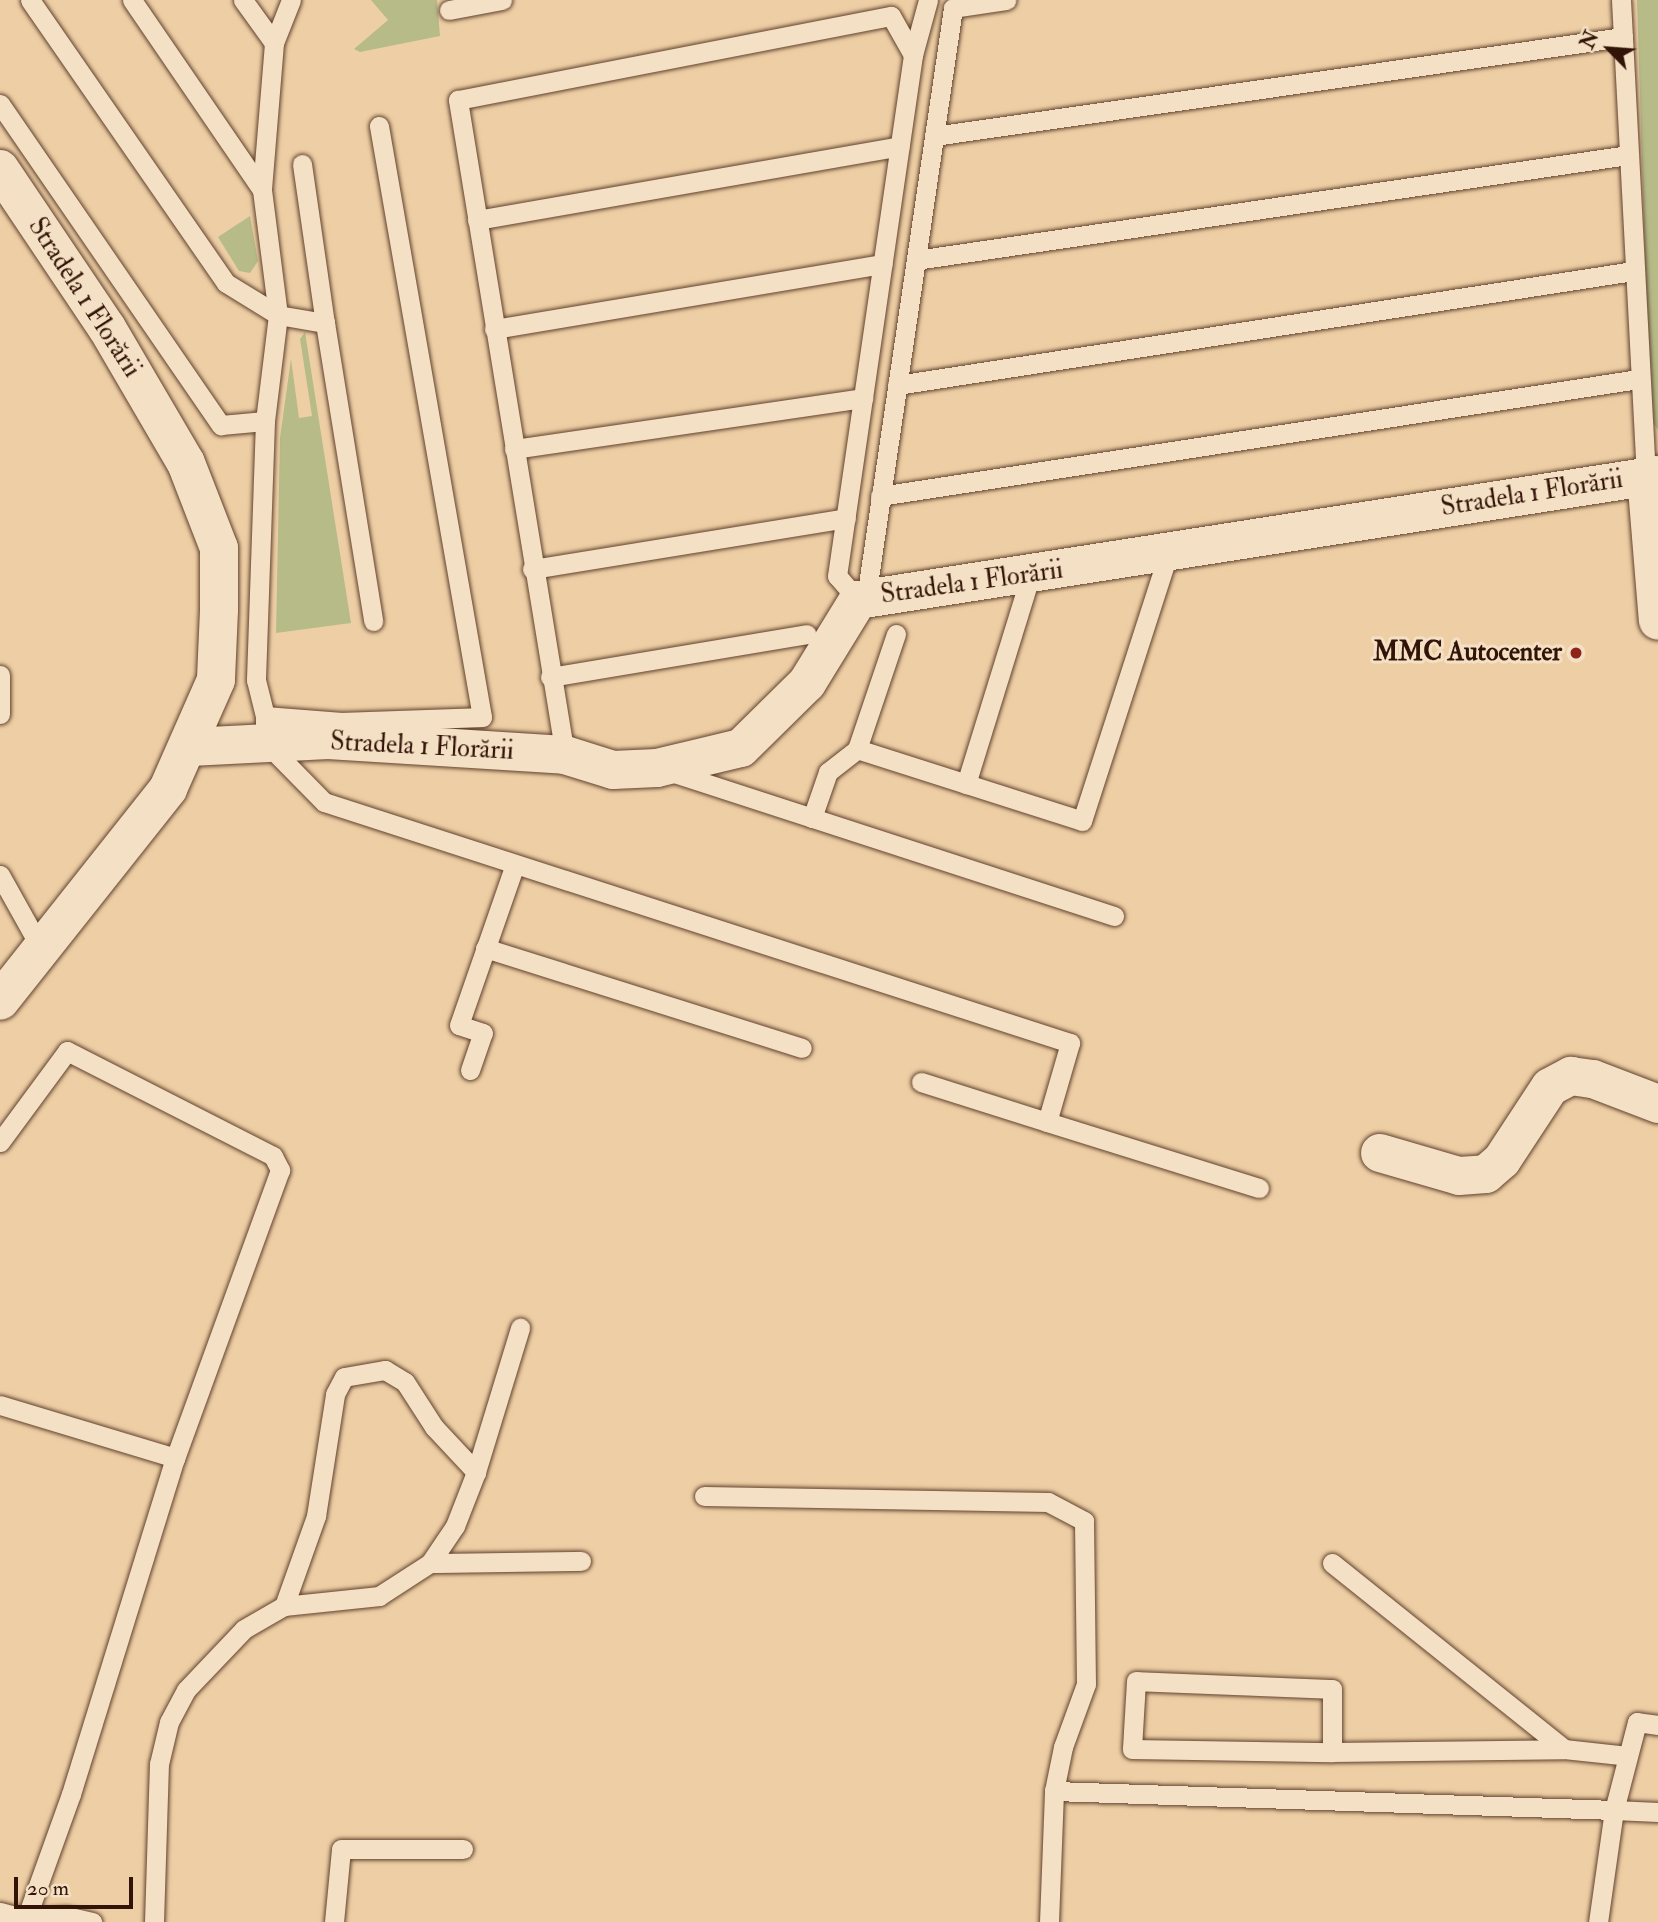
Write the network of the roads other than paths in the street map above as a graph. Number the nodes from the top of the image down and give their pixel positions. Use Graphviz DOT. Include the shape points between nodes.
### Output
graph roads {
  1 [pos="30,0"];
  2 [pos="132,0"];
  3 [pos="243,0"];
  4 [pos="291,0"];
  5 [pos="502,0"];
  6 [pos="928,0"];
  7 [pos="1006,0"];
  8 [pos="1621,0"];
  9 [pos="449,10"];
  10 [pos="1623,37"];
  11 [pos="274,43"];
  12 [pos="913,55"];
  13 [pos="0,104"];
  14 [pos="379,126"];
  15 [pos="934,136"];
  16 [pos="900,146"];
  17 [pos="1628,155"];
  18 [pos="302,164"];
  19 [pos="0,169"];
  20 [pos="262,190"];
  21 [pos="477,220"];
  22 [pos="916,260"];
  23 [pos="883,264"];
  24 [pos="1633,271"];
  25 [pos="278,315"];
  26 [pos="325,323"];
  27 [pos="494,329"];
  28 [pos="1638,379"];
  29 [pos="897,385"];
  30 [pos="863,398"];
  31 [pos="265,421"];
  32 [pos="514,449"];
  33 [pos="1652,475"];
  34 [pos="880,496"];
  35 [pos="846,518"];
  36 [pos="1168,554"];
  37 [pos="532,569"];
  38 [pos="1031,574"];
  39 [pos="862,599"];
  40 [pos="373,621"];
  41 [pos="1658,621"];
  42 [pos="806,634"];
  43 [pos="896,634"];
  44 [pos="0,675"];
  45 [pos="550,677"];
  46 [pos="0,714"];
  47 [pos="265,729"];
  48 [pos="190,747"];
  49 [pos="858,749"];
  50 [pos="565,755"];
  51 [pos="657,768"];
  52 [pos="966,784"];
  53 [pos="812,818"];
  54 [pos="514,864"];
  55 [pos="0,875"];
  56 [pos="1114,916"];
  57 [pos="485,948"];
  58 [pos="42,950"];
  59 [pos="0,1001"];
  60 [pos="802,1048"];
  61 [pos="470,1070"];
  62 [pos="921,1082"];
  63 [pos="1658,1104"];
  64 [pos="1047,1122"];
  65 [pos="0,1142"];
  66 [pos="1381,1153"];
  67 [pos="1259,1188"];
  68 [pos="520,1328"];
  69 [pos="0,1405"];
  70 [pos="175,1458"];
  71 [pos="476,1472"];
  72 [pos="704,1496"];
  73 [pos="581,1560"];
  74 [pos="430,1563"];
  75 [pos="1332,1563"];
  76 [pos="284,1606"];
  77 [pos="1658,1725"];
  78 [pos="1564,1749"];
  79 [pos="1332,1752"];
  80 [pos="1629,1756"];
  81 [pos="1054,1791"];
  82 [pos="1614,1810"];
  83 [pos="1658,1812"];
  84 [pos="463,1849"];
  85 [pos="0,1912"];
  86 [pos="26,1919"];
  87 [pos="92,1922"];
  88 [pos="154,1922"];
  89 [pos="334,1922"];
  90 [pos="1049,1922"];
  91 [pos="1598,1922"];
  1 -- 25 [label="lane" via="226,283"];
  2 -- 20 [label="lane"];
  3 -- 11 [label="lane"];
  4 -- 11 [label="lane"];
  5 -- 9 [label="lane"];
  6 -- 12 [label="lane"];
  7 -- 15 [label="lane" via="953,8"];
  8 -- 10 [label="lane"];
  10 -- 15 [label="lane"];
  10 -- 17 [label="lane"];
  11 -- 20 [label="lane"];
  12 -- 16 [label="lane"];
  12 -- 21 [label="lane" via="891,16 458,100"];
  13 -- 31 [label="lane" via="221,425"];
  14 -- 47 [label="lane" via="482,717"];
  15 -- 22 [label="lane"];
  16 -- 21 [label="lane"];
  16 -- 23 [label="lane"];
  17 -- 22 [label="lane"];
  17 -- 24 [label="lane"];
  18 -- 26 [label="lane"];
  19 -- 48 [label="street, Stradela 1 Florării" via="107,328 186,463 219,548 216,680"];
  20 -- 25 [label="lane"];
  21 -- 27 [label="lane"];
  22 -- 29 [label="lane"];
  23 -- 27 [label="lane"];
  23 -- 30 [label="lane"];
  24 -- 28 [label="lane"];
  24 -- 29 [label="lane"];
  25 -- 26 [label="lane"];
  25 -- 31 [label="lane"];
  26 -- 40 [label="lane"];
  27 -- 32 [label="lane"];
  28 -- 33 [label="lane"];
  28 -- 34 [label="lane"];
  29 -- 34 [label="lane"];
  30 -- 32 [label="lane"];
  30 -- 35 [label="lane"];
  31 -- 47 [label="lane" via="256,680"];
  32 -- 37 [label="lane"];
  33 -- 36 [label="street, Stradela 1 Florării"];
  33 -- 41 [label="street"];
  34 -- 39 [label="lane"];
  35 -- 37 [label="lane"];
  35 -- 39 [label="lane" via="837,576"];
  36 -- 38 [label="street, Stradela 1 Florării"];
  36 -- 52 [label="lane" via="1082,821"];
  37 -- 45 [label="lane"];
  38 -- 39 [label="street, Stradela 1 Florării"];
  38 -- 52 [label="lane"];
  39 -- 51 [label="street, Stradela 1 Florării" via="807,683 741,748"];
  42 -- 45 [label="lane"];
  43 -- 49 [label="lane"];
  44 -- 46 [label="lane"];
  45 -- 50 [label="lane"];
  47 -- 48 [label="street, Stradela 1 Florării"];
  47 -- 50 [label="street, Stradela 1 Florării" via="328,740"];
  47 -- 54 [label="lane" via="324,802"];
  48 -- 58 [label="street, Stradela 1 Florării" via="168,789"];
  49 -- 52 [label="lane"];
  49 -- 53 [label="lane" via="828,772"];
  50 -- 51 [label="street, Stradela 1 Florării" via="613,769"];
  51 -- 53 [label="lane"];
  53 -- 56 [label="lane"];
  54 -- 57 [label="lane"];
  54 -- 64 [label="lane" via="1070,1043"];
  55 -- 58 [label="lane"];
  57 -- 60 [label="lane"];
  57 -- 61 [label="lane" via="459,1025 483,1033"];
  58 -- 59 [label="street, Stradela 1 Florării"];
  62 -- 64 [label="lane"];
  63 -- 66 [label="street" via="1593,1079 1572,1076 1550,1087 1502,1160 1486,1174 1459,1176"];
  64 -- 67 [label="lane"];
  65 -- 70 [label="lane" via="67,1051 273,1156 280,1170"];
  68 -- 71 [label="lane"];
  69 -- 70 [label="lane"];
  70 -- 86 [label="lane" via="71,1794"];
  71 -- 74 [label="lane" via="455,1526"];
  71 -- 76 [label="lane" via="434,1427 405,1382 385,1370 363,1370 344,1377 335,1394 316,1516"];
  72 -- 81 [label="lane" via="1048,1502 1084,1521 1086,1684 1063,1746"];
  73 -- 74 [label="lane"];
  74 -- 76 [label="lane" via="379,1596"];
  75 -- 78 [label="lane"];
  76 -- 88 [label="lane" via="244,1629 212,1661 186,1690 169,1723 159,1764"];
  77 -- 80 [label="lane" via="1637,1721"];
  78 -- 79 [label="lane"];
  78 -- 80 [label="lane"];
  79 -- 79 [label="lane" via="1332,1689 1136,1681 1132,1749"];
  80 -- 82 [label="lane"];
  81 -- 82 [label="lane"];
  81 -- 90 [label="lane"];
  82 -- 83 [label="lane"];
  82 -- 91 [label="lane"];
  84 -- 89 [label="lane" via="341,1849"];
  85 -- 86 [label="lane"];
  86 -- 87 [label="lane" via="66,1916"];
}
